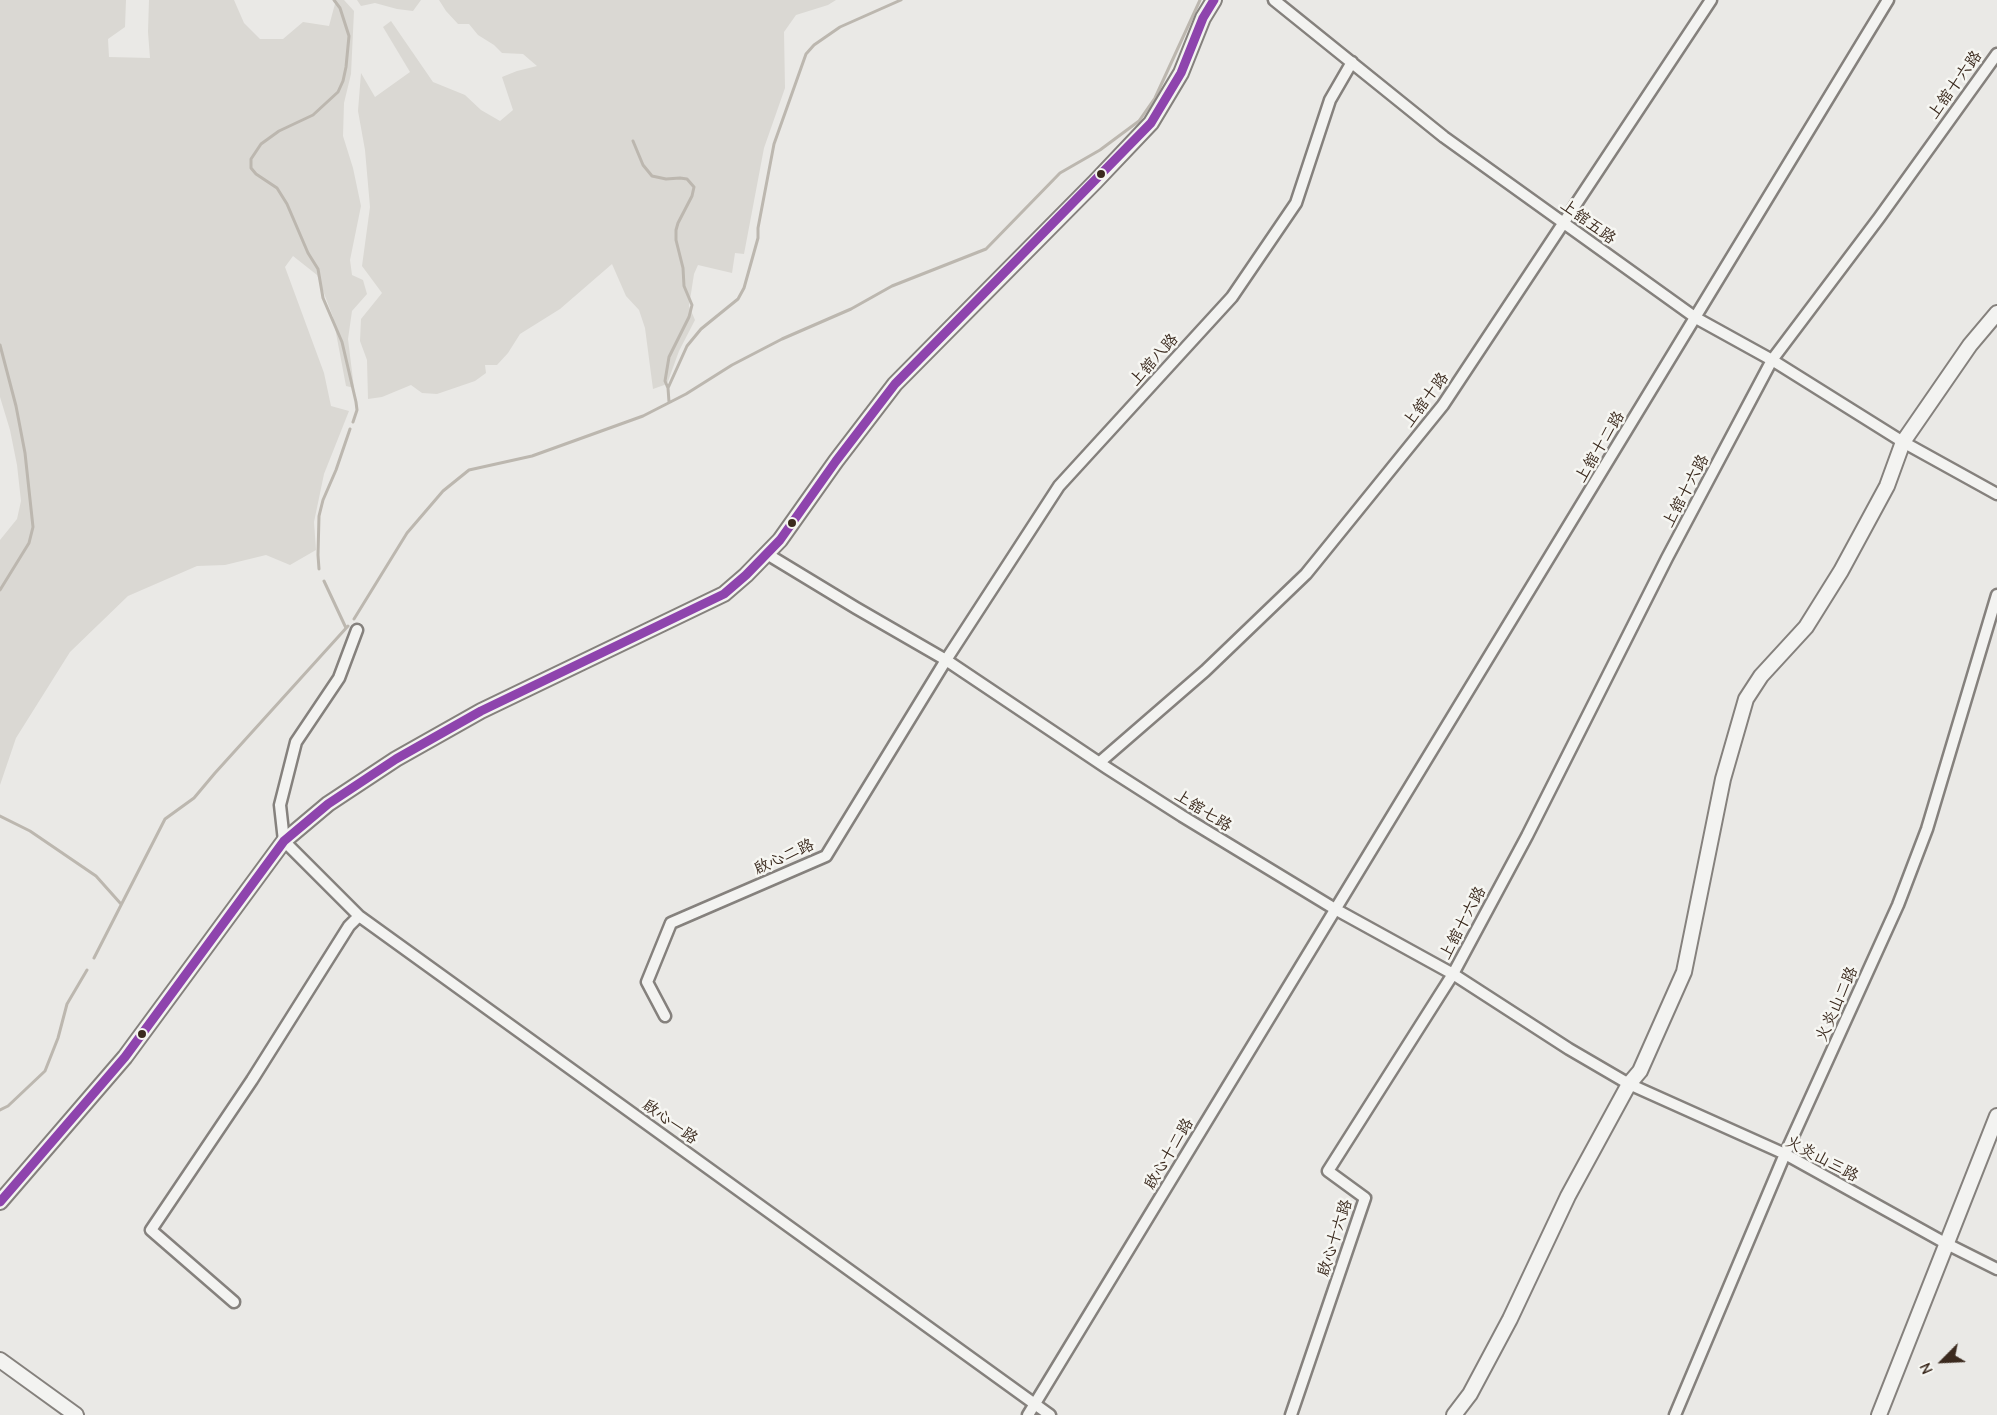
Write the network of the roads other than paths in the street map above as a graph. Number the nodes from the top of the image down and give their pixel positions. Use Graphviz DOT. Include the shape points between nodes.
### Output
graph roads {
  1 [pos="1214,0"];
  2 [pos="1274,0"];
  3 [pos="1711,0"];
  4 [pos="1888,0"];
  5 [pos="1997,54"];
  6 [pos="1352,62"];
  7 [pos="1565,223"];
  8 [pos="1997,313"];
  9 [pos="1696,318"];
  10 [pos="1772,360"];
  11 [pos="1903,442"];
  12 [pos="1997,494"];
  13 [pos="767,554"];
  14 [pos="1997,595"];
  15 [pos="357,630"];
  16 [pos="946,660"];
  17 [pos="1100,762"];
  18 [pos="284,841"];
  19 [pos="1335,909"];
  20 [pos="359,916"];
  21 [pos="1453,974"];
  22 [pos="665,1016"];
  23 [pos="1629,1084"];
  24 [pos="1997,1116"];
  25 [pos="1785,1154"];
  26 [pos="0,1202"];
  27 [pos="1947,1244"];
  28 [pos="1997,1269"];
  29 [pos="234,1302"];
  30 [pos="0,1360"];
  31 [pos="1031,1410"];
  32 [pos="76,1415"];
  33 [pos="1050,1415"];
  34 [pos="1291,1415"];
  35 [pos="1454,1415"];
  36 [pos="1675,1415"];
  37 [pos="1879,1415"];
  1 -- 13 [label="street" via="1181,73 1151,123 895,384"];
  2 -- 6 [label="street, 上舘五路"];
  3 -- 7 [label="street, 上舘十路"];
  4 -- 9 [label="street, 上舘十二路"];
  5 -- 10 [label="street, 上舘十六路"];
  6 -- 7 [label="street, 上舘五路" via="1444,137"];
  6 -- 16 [label="street, 上舘八路" via="1330,100 1296,203 1232,297 1059,486"];
  7 -- 9 [label="street, 上舘五路"];
  7 -- 17 [label="street, 上舘十路" via="1443,405 1306,574 1205,671"];
  8 -- 11 [label="street"];
  9 -- 10 [label="street, 上舘五路"];
  9 -- 19 [label="street, 上舘十二路"];
  10 -- 11 [label="street, 上舘五路"];
  10 -- 21 [label="street, 上舘十六路"];
  11 -- 12 [label="street, 上舘五路"];
  11 -- 23 [label="street" via="1887,486 1841,571 1806,627 1761,676 1746,699 1723,779 1684,972 1640,1071"];
  13 -- 16 [label="street, 上舘七路"];
  13 -- 18 [label="street" via="724,594 481,711 396,759 328,804"];
  14 -- 25 [label="street, 火炎山二路" via="1927,829 1898,905"];
  15 -- 18 [label="street" via="339,678 296,742 280,805"];
  16 -- 17 [label="street, 上舘七路"];
  16 -- 22 [label="street, 啟心二路" via="826,856 671,923 647,982"];
  17 -- 19 [label="street, 上舘七路"];
  18 -- 20 [label="street, 啟心一路"];
  18 -- 26 [label="street" via="125,1057"];
  19 -- 21 [label="street, 上舘七路"];
  19 -- 31 [label="street, 啟心十二路"];
  20 -- 29 [label="street" via="151,1230"];
  20 -- 31 [label="street, 啟心一路"];
  21 -- 23 [label="street, 上舘七路"];
  21 -- 34 [label="street, 啟心十六路" via="1328,1171 1365,1198"];
  23 -- 25 [label="street, 火炎山三路"];
  23 -- 35 [label="street" via="1568,1196 1510,1319 1470,1394"];
  24 -- 27 [label="street"];
  25 -- 27 [label="street, 火炎山三路"];
  25 -- 36 [label="street, 火炎山二路"];
  27 -- 28 [label="street, 火炎山三路"];
  27 -- 37 [label="street"];
  30 -- 32 [label="street"];
  31 -- 33 [label="street, 啟心一路"];
}
